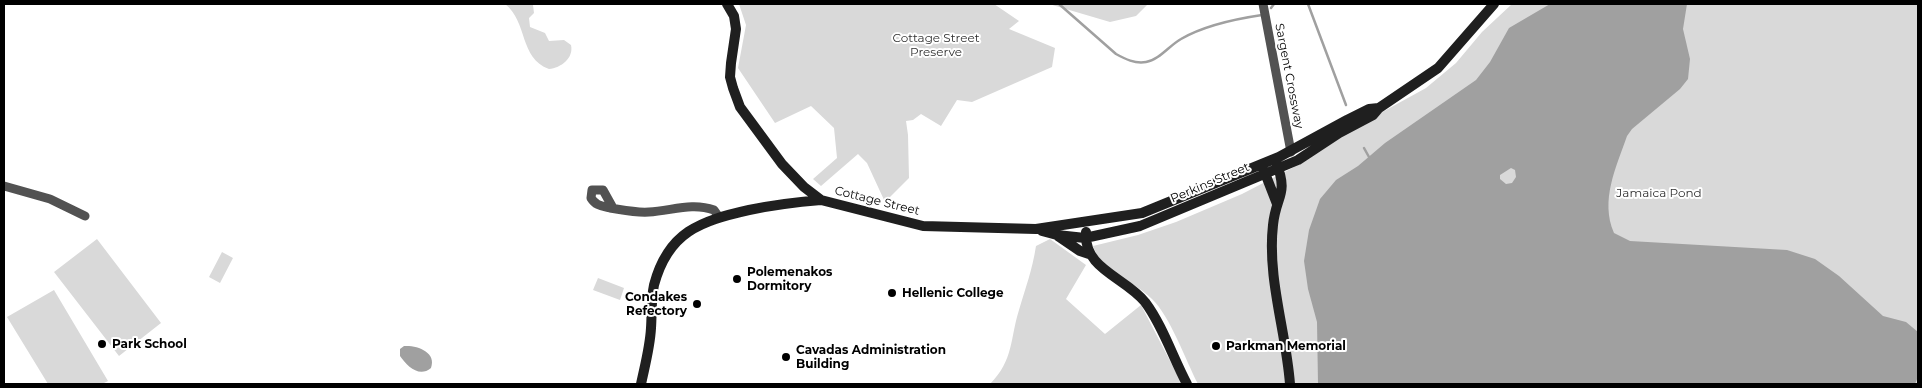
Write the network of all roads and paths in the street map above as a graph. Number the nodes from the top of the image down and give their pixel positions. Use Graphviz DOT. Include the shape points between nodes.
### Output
graph roads {
  1 [pos="727,4"];
  2 [pos="1263,4"];
  3 [pos="1494,4"];
  4 [pos="1379,108"];
  5 [pos="1291,152"];
  6 [pos="1277,163"];
  7 [pos="1263,169"];
  8 [pos="4,186"];
  9 [pos="821,200"];
  10 [pos="1277,204"];
  11 [pos="613,208"];
  12 [pos="85,216"];
  13 [pos="719,217"];
  14 [pos="1086,223"];
  15 [pos="978,227"];
  16 [pos="1036,229"];
  17 [pos="1057,235"];
  18 [pos="1085,238"];
  19 [pos="1089,254"];
  20 [pos="641,384"];
  21 [pos="1187,384"];
  22 [pos="1290,384"];
  1 -- 9 [label="main road, Cottage Street" via="734,16 736,29 730,77 740,107 782,164"];
  2 -- 5 [label="street, Sargent Crossway"];
  3 -- 4 [label="main road, Perkins Street" via="1438,68"];
  4 -- 5 [label="main road, Perkins Street" via="1346,120"];
  4 -- 6 [label="main road, Perkins Street" via="1373,115 1304,157"];
  5 -- 6 [label="main road, Perkins Street"];
  6 -- 7 [label="main road, Perkins Street"];
  6 -- 10 [label="main road" via="1283,190"];
  7 -- 10 [label="main road"];
  7 -- 14 [label="main road, Perkins Street" via="1152,210"];
  7 -- 18 [label="main road, Perkins Street" via="1140,226"];
  8 -- 12 [label="street" via="50,199"];
  9 -- 13 [label="main road"];
  9 -- 15 [label="main road, Cottage Street" via="923,226"];
  10 -- 22 [label="main road" via="1272,228 1272,263"];
  11 -- 13 [label="street" via="647,212 703,206 714,210"];
  13 -- 20 [label="main road" via="700,223 685,234 664,260 652,296 649,347"];
  14 -- 16 [label="main road, Perkins Street"];
  14 -- 18 [label="main road"];
  15 -- 16 [label="main road, Perkins Street"];
  16 -- 17 [label="main road, Perkins Street"];
  17 -- 18 [label="main road, Perkins Street"];
  17 -- 19 [label="main road"];
  18 -- 19 [label="main road"];
  19 -- 21 [label="main road" via="1144,301"];
}
